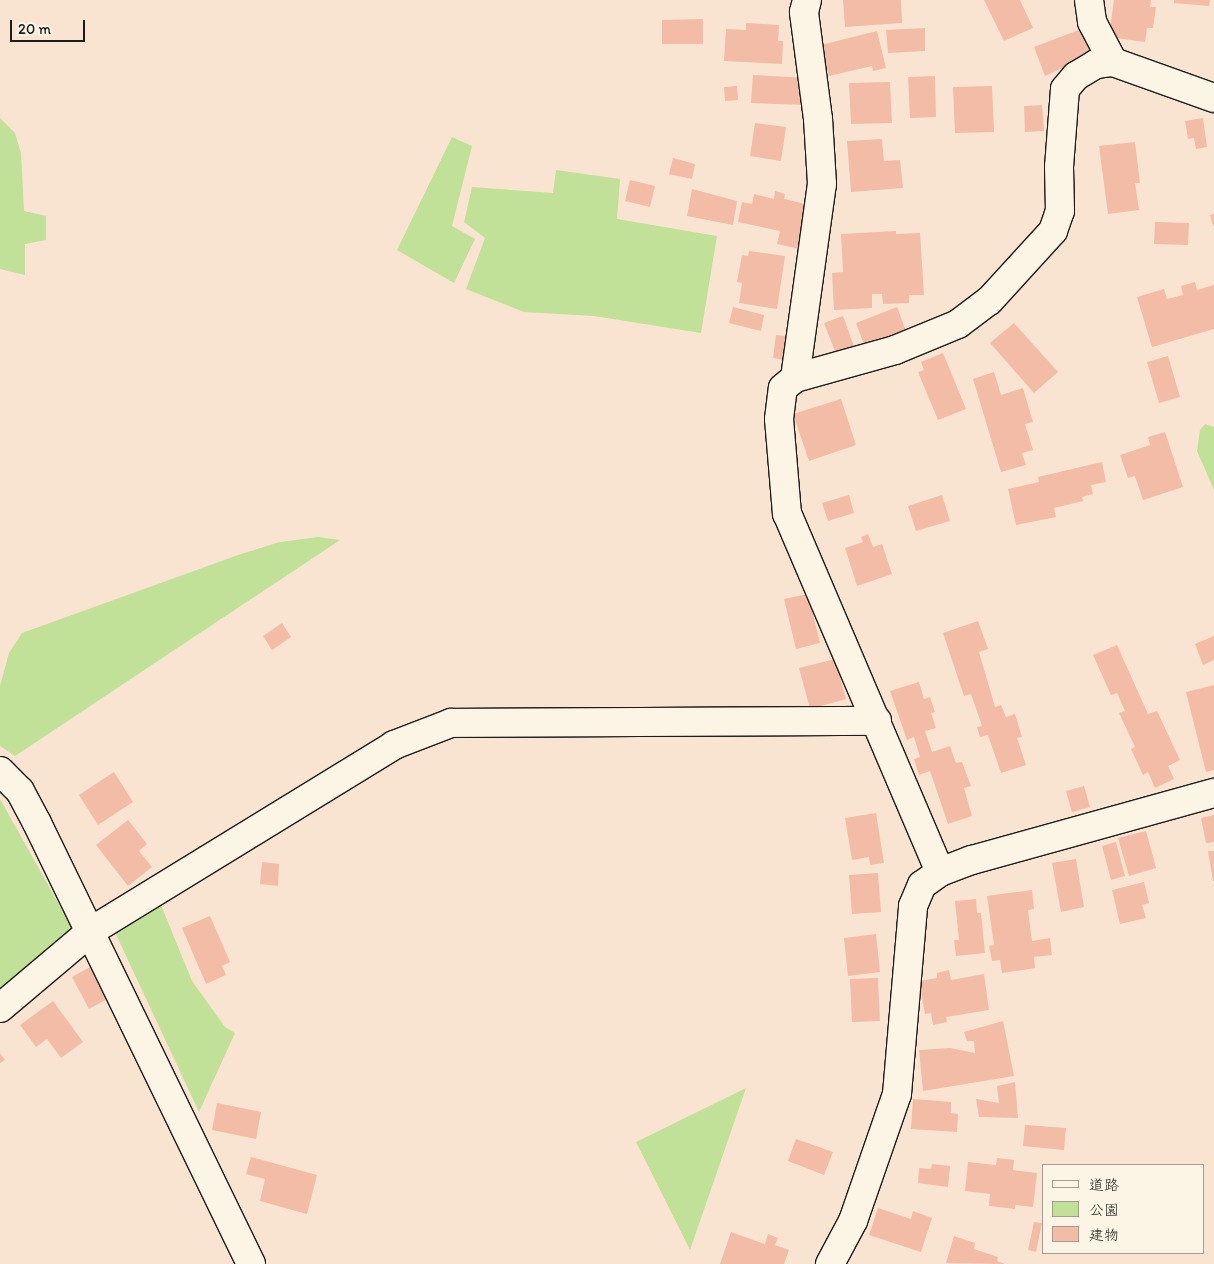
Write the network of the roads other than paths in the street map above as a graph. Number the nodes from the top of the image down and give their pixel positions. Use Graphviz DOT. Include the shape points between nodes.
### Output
graph roads {
  1 [pos="807,0"];
  2 [pos="1089,0"];
  3 [pos="1113,62"];
  4 [pos="1214,98"];
  5 [pos="795,378"];
  6 [pos="877,721"];
  7 [pos="0,771"];
  8 [pos="1214,793"];
  9 [pos="940,872"];
  10 [pos="91,931"];
  11 [pos="0,1008"];
  12 [pos="251,1264"];
  13 [pos="830,1264"];
  1 -- 5 [label="street" via="804,12 818,119 822,184"];
  2 -- 3 [label="street" via="1092,22"];
  3 -- 4 [label="street"];
  3 -- 5 [label="street" via="1096,64 1076,76 1066,88 1059,167 1060,212 1053,231 989,301 958,324 895,350"];
  5 -- 6 [label="street" via="782,388 779,419 787,514"];
  6 -- 9 [label="street"];
  6 -- 10 [label="street" via="450,723 394,745"];
  7 -- 10 [label="street" via="20,791"];
  8 -- 9 [label="street" via="972,860"];
  9 -- 13 [label="street" via="922,885 913,906 897,1094 853,1221"];
  10 -- 11 [label="street"];
  10 -- 12 [label="street"];
}
